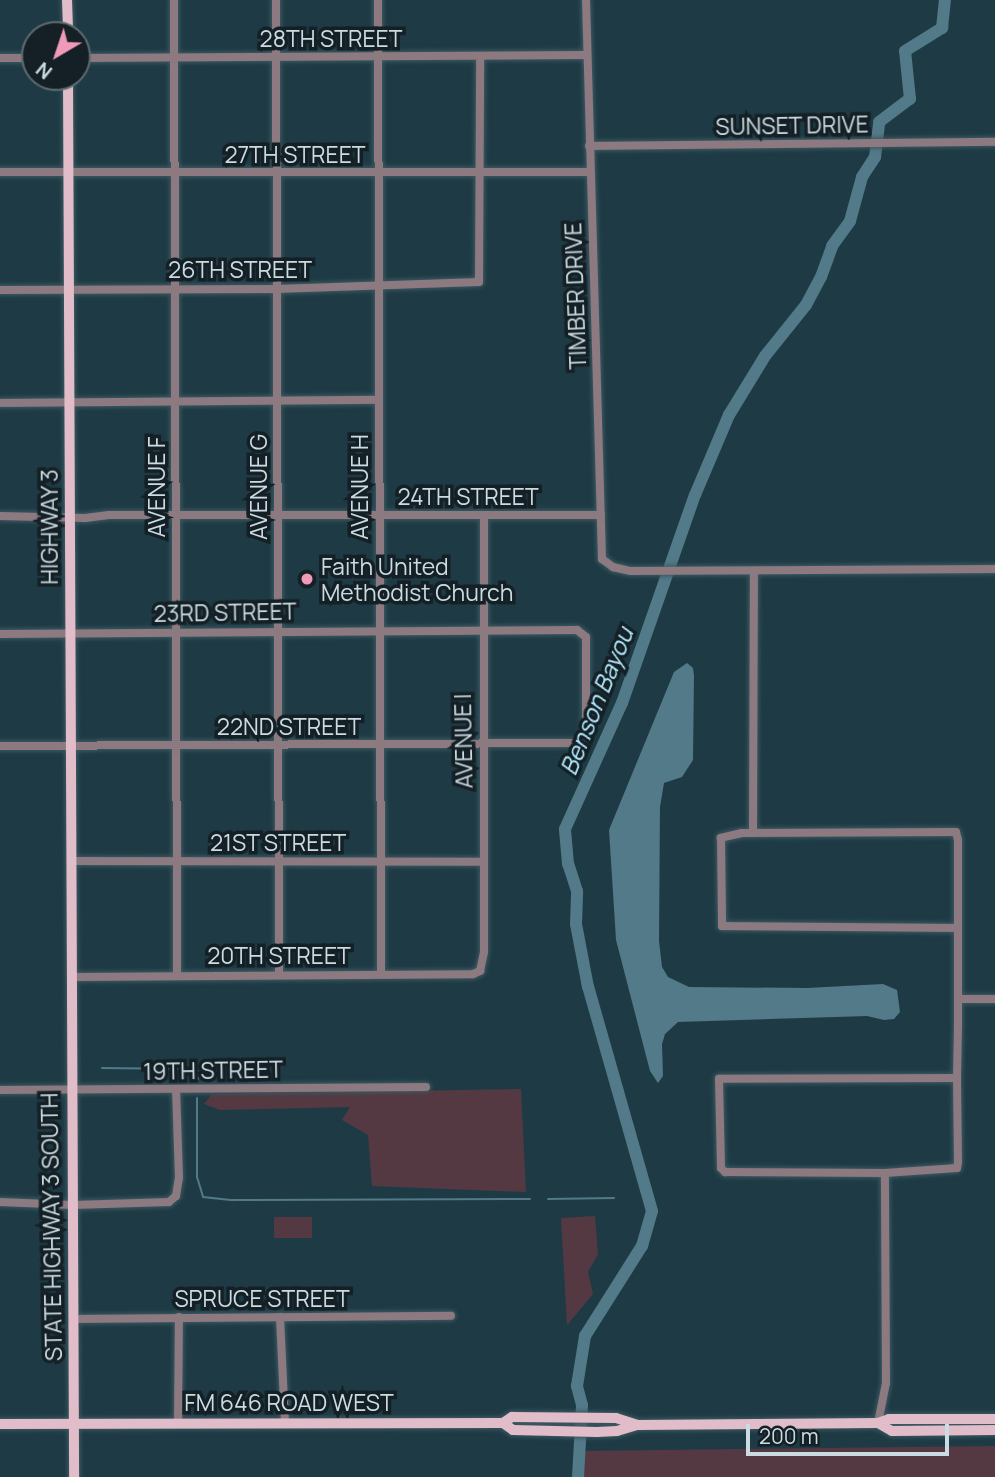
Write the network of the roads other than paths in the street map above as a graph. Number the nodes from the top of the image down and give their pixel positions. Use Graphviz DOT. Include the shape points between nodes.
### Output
graph roads {
  1 [pos="67,0"];
  2 [pos="174,0"];
  3 [pos="276,0"];
  4 [pos="378,0"];
  5 [pos="586,0"];
  6 [pos="68,21"];
  7 [pos="586,55"];
  8 [pos="481,56"];
  9 [pos="378,57"];
  10 [pos="0,58"];
  11 [pos="21,58"];
  12 [pos="91,58"];
  13 [pos="174,58"];
  14 [pos="276,58"];
  15 [pos="68,91"];
  16 [pos="995,142"];
  17 [pos="589,146"];
  18 [pos="0,172"];
  19 [pos="68,172"];
  20 [pos="174,172"];
  21 [pos="590,172"];
  22 [pos="276,173"];
  23 [pos="481,173"];
  24 [pos="379,174"];
  25 [pos="378,286"];
  26 [pos="0,289"];
  27 [pos="68,289"];
  28 [pos="174,289"];
  29 [pos="276,289"];
  30 [pos="379,400"];
  31 [pos="277,402"];
  32 [pos="0,403"];
  33 [pos="69,403"];
  34 [pos="175,403"];
  35 [pos="175,515"];
  36 [pos="277,515"];
  37 [pos="379,515"];
  38 [pos="484,515"];
  39 [pos="601,515"];
  40 [pos="0,516"];
  41 [pos="69,516"];
  42 [pos="995,569"];
  43 [pos="754,570"];
  44 [pos="379,629"];
  45 [pos="482,629"];
  46 [pos="278,631"];
  47 [pos="176,632"];
  48 [pos="70,633"];
  49 [pos="0,634"];
  50 [pos="577,743"];
  51 [pos="482,744"];
  52 [pos="278,745"];
  53 [pos="380,745"];
  54 [pos="71,746"];
  55 [pos="177,746"];
  56 [pos="0,747"];
  57 [pos="753,833"];
  58 [pos="72,861"];
  59 [pos="178,861"];
  60 [pos="278,861"];
  61 [pos="380,861"];
  62 [pos="484,862"];
  63 [pos="958,928"];
  64 [pos="482,966"];
  65 [pos="279,974"];
  66 [pos="381,974"];
  67 [pos="177,975"];
  68 [pos="73,977"];
  69 [pos="958,999"];
  70 [pos="995,999"];
  71 [pos="957,1078"];
  72 [pos="426,1087"];
  73 [pos="0,1090"];
  74 [pos="71,1090"];
  75 [pos="176,1090"];
  76 [pos="885,1172"];
  77 [pos="0,1202"];
  78 [pos="73,1205"];
  79 [pos="452,1316"];
  80 [pos="179,1317"];
  81 [pos="281,1317"];
  82 [pos="74,1319"];
  83 [pos="981,1419"];
  84 [pos="995,1419"];
  85 [pos="503,1423"];
  86 [pos="878,1423"];
  87 [pos="0,1424"];
  88 [pos="74,1424"];
  89 [pos="178,1424"];
  90 [pos="285,1424"];
  91 [pos="637,1425"];
  92 [pos="938,1430"];
  93 [pos="995,1430"];
  94 [pos="74,1477"];
  1 -- 6 [label="main road"];
  2 -- 13 [label="street, AVENUE F"];
  3 -- 14 [label="street, AVENUE G"];
  4 -- 9 [label="street, AVENUE H"];
  5 -- 7 [label="street, TIMBER DRIVE"];
  7 -- 8 [label="street, 28TH STREET"];
  7 -- 17 [label="street, TIMBER DRIVE"];
  8 -- 9 [label="street, 28TH STREET"];
  8 -- 23 [label="street"];
  9 -- 14 [label="street, 28TH STREET"];
  9 -- 24 [label="street, AVENUE H"];
  10 -- 11 [label="street"];
  12 -- 13 [label="street, 28TH STREET"];
  13 -- 14 [label="street, 28TH STREET"];
  13 -- 20 [label="street, AVENUE F"];
  14 -- 22 [label="street, AVENUE G"];
  15 -- 19 [label="main road, HIGHWAY 3"];
  16 -- 17 [label="street, SUNSET DRIVE"];
  17 -- 21 [label="street, TIMBER DRIVE"];
  18 -- 19 [label="street, 27TH STREET"];
  19 -- 20 [label="street, 27TH STREET"];
  19 -- 27 [label="main road, HIGHWAY 3"];
  20 -- 22 [label="street, 27TH STREET"];
  20 -- 28 [label="street, AVENUE F"];
  21 -- 23 [label="street, 27TH STREET"];
  21 -- 39 [label="street, TIMBER DRIVE"];
  22 -- 24 [label="street, 27TH STREET"];
  22 -- 29 [label="street, AVENUE G"];
  23 -- 24 [label="street, 27TH STREET"];
  23 -- 25 [label="street, 26TH STREET" via="479,282"];
  24 -- 25 [label="street, AVENUE H"];
  25 -- 29 [label="street, 26TH STREET"];
  25 -- 30 [label="street, AVENUE H"];
  26 -- 27 [label="street, 26TH STREET"];
  27 -- 28 [label="street, 26TH STREET"];
  27 -- 33 [label="main road, HIGHWAY 3"];
  28 -- 29 [label="street, 26TH STREET"];
  28 -- 34 [label="street, AVENUE F"];
  29 -- 31 [label="street, AVENUE G"];
  30 -- 31 [label="street"];
  30 -- 37 [label="street, AVENUE H"];
  31 -- 34 [label="street"];
  31 -- 36 [label="street, AVENUE G"];
  32 -- 33 [label="street"];
  33 -- 34 [label="street"];
  33 -- 41 [label="main road, HIGHWAY 3"];
  34 -- 35 [label="street, AVENUE F"];
  35 -- 36 [label="street, 24TH STREET"];
  35 -- 41 [label="street, 24TH STREET"];
  35 -- 47 [label="street, AVENUE F"];
  36 -- 37 [label="street, 24TH STREET"];
  36 -- 46 [label="street, AVENUE G"];
  37 -- 38 [label="street, 24TH STREET"];
  37 -- 44 [label="street, AVENUE H"];
  38 -- 39 [label="street, 24TH STREET"];
  38 -- 45 [label="street, AVENUE I"];
  39 -- 43 [label="street, TIMBER DRIVE" via="602,558 613,567 631,571"];
  40 -- 41 [label="street, 24TH STREET"];
  41 -- 48 [label="main road, HIGHWAY 3"];
  42 -- 43 [label="street"];
  43 -- 57 [label="street"];
  44 -- 45 [label="street, 23RD STREET"];
  44 -- 46 [label="street, 23RD STREET"];
  44 -- 53 [label="street, AVENUE H"];
  45 -- 50 [label="street, 23RD STREET" via="577,630 586,637 586,735"];
  45 -- 51 [label="street, AVENUE I"];
  46 -- 47 [label="street, 23RD STREET"];
  46 -- 52 [label="street, AVENUE G"];
  47 -- 48 [label="street, 23RD STREET"];
  47 -- 55 [label="street, AVENUE F"];
  48 -- 49 [label="street, 23RD STREET"];
  48 -- 54 [label="main road, HIGHWAY 3"];
  50 -- 51 [label="street, 22ND STREET"];
  51 -- 53 [label="street, 22ND STREET"];
  51 -- 62 [label="street, AVENUE I"];
  52 -- 53 [label="street, 22ND STREET"];
  52 -- 55 [label="street, 22ND STREET"];
  52 -- 60 [label="street, AVENUE G"];
  53 -- 61 [label="street, AVENUE H"];
  54 -- 55 [label="street, 22ND STREET"];
  54 -- 56 [label="street, 22ND STREET"];
  54 -- 58 [label="main road, HIGHWAY 3"];
  55 -- 59 [label="street, AVENUE F"];
  57 -- 63 [label="street" via="956,832"];
  57 -- 63 [label="street" via="721,838 722,926"];
  58 -- 59 [label="street, 21ST STREET"];
  58 -- 68 [label="main road, HIGHWAY 3"];
  59 -- 60 [label="street, 21ST STREET"];
  59 -- 67 [label="street, AVENUE F"];
  60 -- 61 [label="street, 21ST STREET"];
  60 -- 65 [label="street, AVENUE G"];
  61 -- 62 [label="street, 21ST STREET"];
  61 -- 66 [label="street, AVENUE H"];
  62 -- 64 [label="street, AVENUE I"];
  63 -- 69 [label="street"];
  64 -- 66 [label="street, 20TH STREET" via="473,974"];
  65 -- 66 [label="street, 20TH STREET"];
  65 -- 67 [label="street, 20TH STREET"];
  67 -- 68 [label="street, 20TH STREET"];
  68 -- 74 [label="main road, STATE HIGHWAY 3 SOUTH"];
  69 -- 70 [label="street"];
  69 -- 71 [label="street"];
  71 -- 76 [label="street" via="957,1168"];
  71 -- 76 [label="street" via="719,1079 724,1172"];
  72 -- 75 [label="street, 19TH STREET"];
  73 -- 74 [label="street, 19TH STREET"];
  74 -- 75 [label="street, 19TH STREET"];
  74 -- 78 [label="main road, STATE HIGHWAY 3 SOUTH"];
  75 -- 78 [label="street" via="176,1196 154,1204"];
  76 -- 86 [label="street" via="886,1383"];
  77 -- 78 [label="street"];
  78 -- 82 [label="main road, STATE HIGHWAY 3 SOUTH"];
  79 -- 81 [label="street, SPRUCE STREET"];
  80 -- 81 [label="street, SPRUCE STREET"];
  80 -- 82 [label="street, SPRUCE STREET"];
  80 -- 89 [label="street"];
  81 -- 90 [label="street"];
  82 -- 88 [label="main road, STATE HIGHWAY 3 SOUTH"];
  83 -- 84 [label="main road, FM 646 ROAD WEST"];
  83 -- 86 [label="main road, FM 646 ROAD WEST" via="889,1419"];
  83 -- 92 [label="main road"];
  85 -- 90 [label="main road, FM 646 ROAD WEST"];
  85 -- 91 [label="main road, FM 646 ROAD WEST" via="512,1417 595,1417"];
  85 -- 91 [label="main road, FM 646 ROAD WEST" via="513,1430 567,1432 617,1431"];
  86 -- 91 [label="main road, FM 646 ROAD WEST"];
  86 -- 92 [label="main road, FM 646 ROAD WEST" via="892,1431"];
  87 -- 88 [label="main road, FM 646 ROAD WEST"];
  88 -- 89 [label="main road, FM 646 ROAD WEST"];
  88 -- 94 [label="main road, STATE HIGHWAY 3 SOUTH"];
  89 -- 90 [label="main road, FM 646 ROAD WEST"];
  92 -- 93 [label="main road, FM 646 ROAD WEST"];
}
